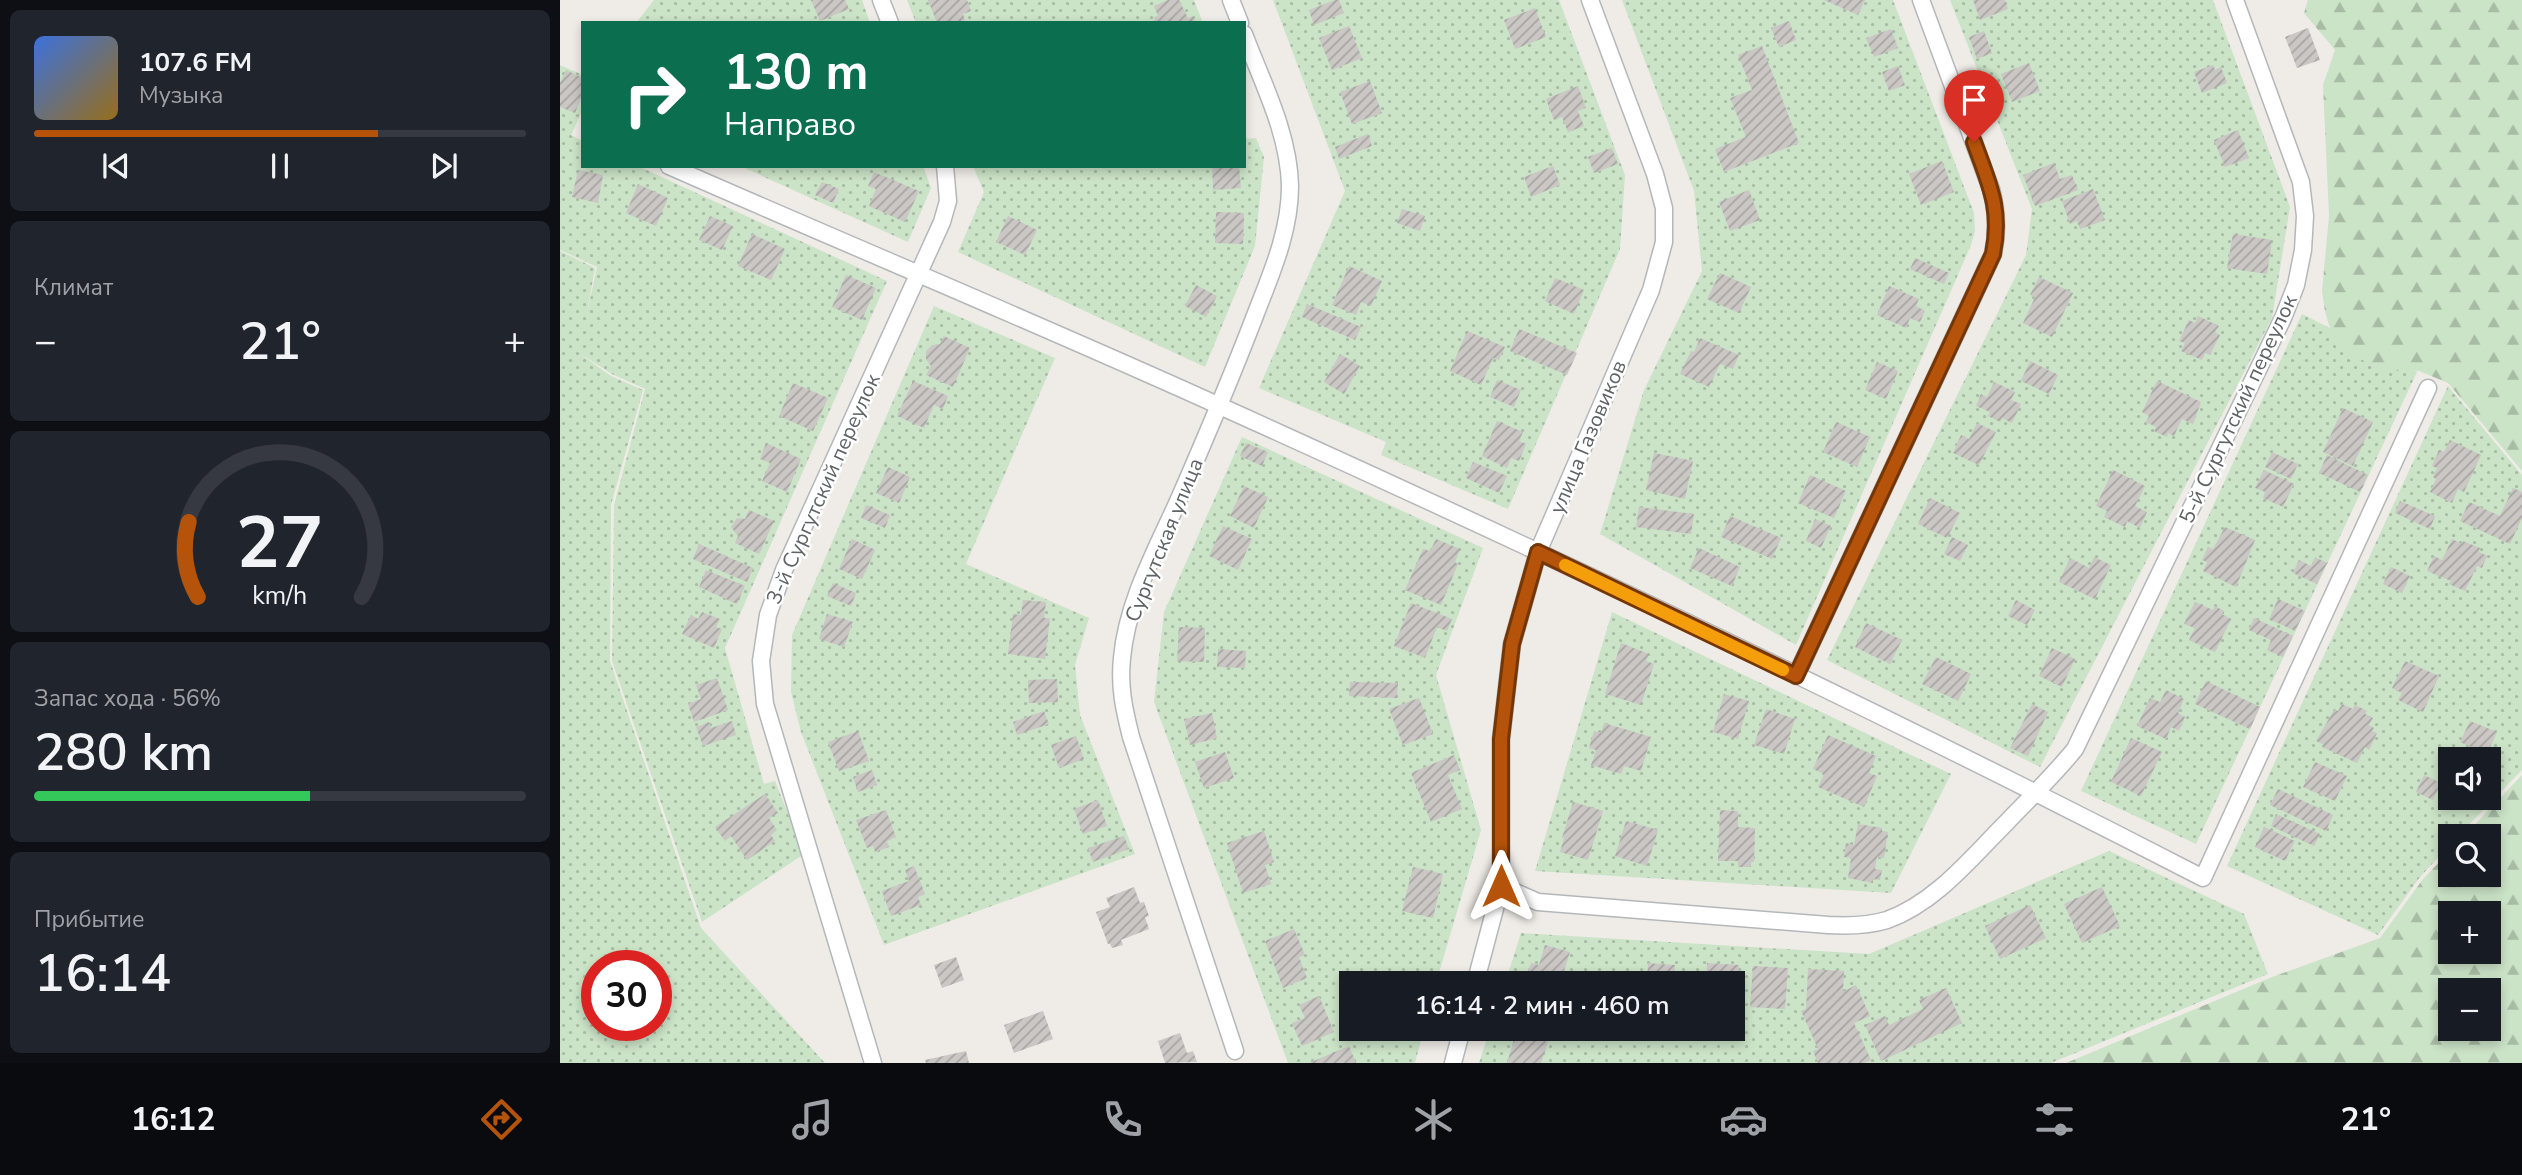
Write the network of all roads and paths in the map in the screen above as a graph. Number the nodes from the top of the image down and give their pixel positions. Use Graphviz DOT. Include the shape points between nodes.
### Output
graph roads {
  1 [pos="881,0"];
  2 [pos="1231,0"];
  3 [pos="1590,0"];
  4 [pos="1921,0"];
  5 [pos="2235,0"];
  6 [pos="889,21"];
  7 [pos="1239,21"];
  8 [pos="1246,39"];
  9 [pos="674,168"];
  10 [pos="944,168"];
  11 [pos="919,275"];
  12 [pos="2428,388"];
  13 [pos="1220,405"];
  14 [pos="1538,552"];
  15 [pos="1796,676"];
  16 [pos="2036,792"];
  17 [pos="1501,886"];
  18 [pos="1478,971"];
  19 [pos="1459,1041"];
  20 [pos="1235,1051"];
  21 [pos="873,1063"];
  22 [pos="1453,1063"];
  1 -- 6 [label="street"];
  2 -- 7 [label="street"];
  3 -- 14 [label="street, улица Газовиков" via="1655,174 1664,208 1664,242 1651,290"];
  4 -- 15 [label="street" via="1992,189 1997,233 1993,254"];
  5 -- 16 [label="street, 5-й Сургутский переулок" via="2301,182 2303,250 2296,285 2075,749"];
  8 -- 13 [label="street, Сургутская улица" via="1287,154 1288,220"];
  9 -- 11 [label="street"];
  10 -- 11 [label="street, 3-й Сургутский переулок" via="948,201"];
  11 -- 13 [label="street"];
  11 -- 21 [label="street, 3-й Сургутский переулок" via="784,570 768,615 761,661 765,704"];
  12 -- 16 [label="street" via="2203,878"];
  13 -- 14 [label="street"];
  13 -- 20 [label="street, Сургутская улица" via="1129,620 1121,697"];
  14 -- 15 [label="street"];
  14 -- 17 [label="street, улица Газовиков" via="1512,644 1501,739"];
  15 -- 16 [label="street"];
  16 -- 17 [label="street" via="1948,882 1887,920 1856,926 1538,902"];
  17 -- 18 [label="street, улица Газовиков"];
  19 -- 22 [label="street"];
}
